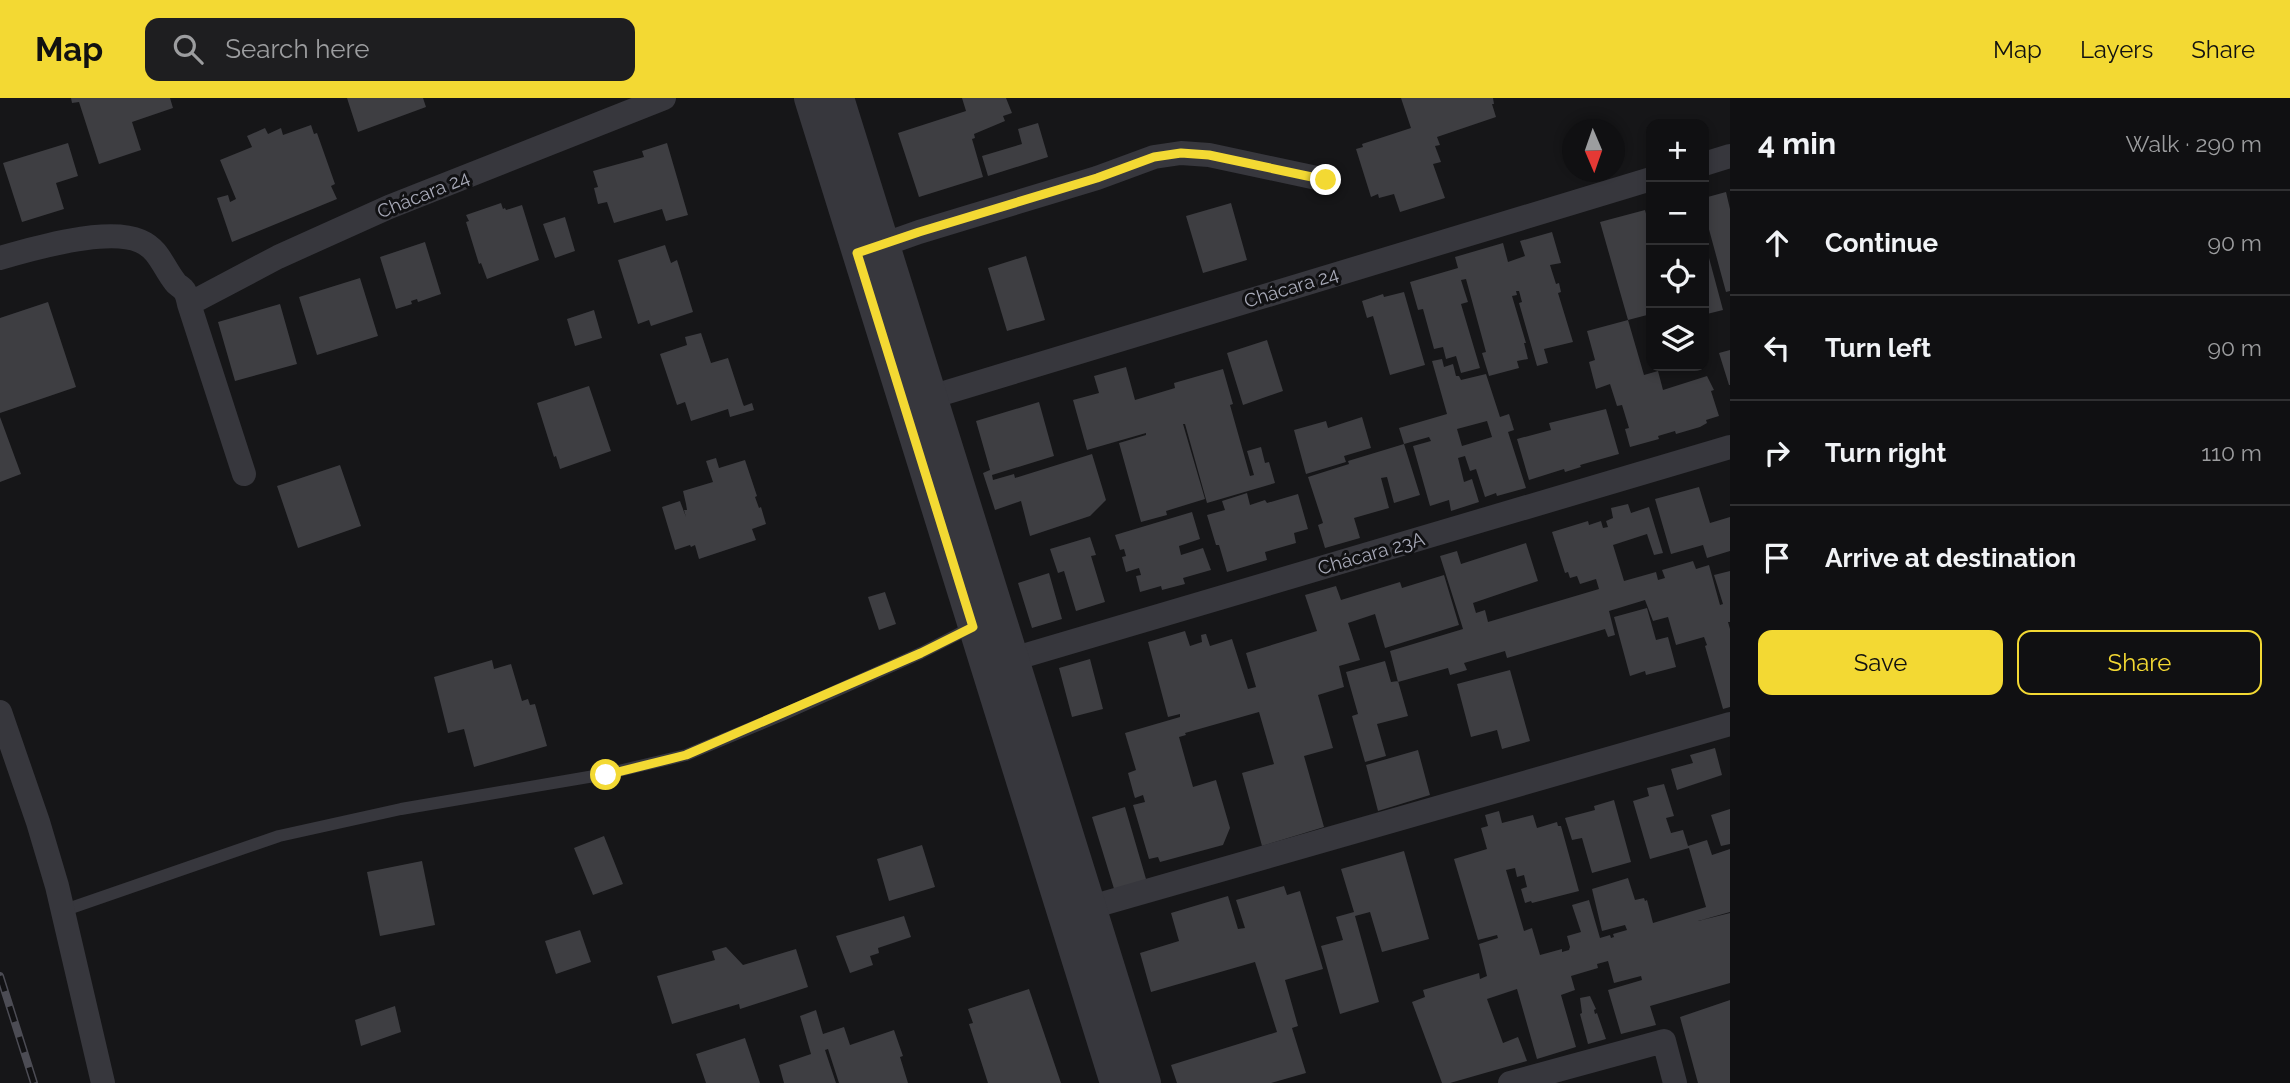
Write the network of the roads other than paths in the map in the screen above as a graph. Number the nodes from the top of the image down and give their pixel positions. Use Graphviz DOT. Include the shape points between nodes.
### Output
graph roads {
  1 [pos="664,98"];
  2 [pos="810,98"];
  3 [pos="838,98"];
  4 [pos="1730,156"];
  5 [pos="1709,162"];
  6 [pos="1326,180"];
  7 [pos="1646,181"];
  8 [pos="870,249"];
  9 [pos="0,258"];
  10 [pos="190,304"];
  11 [pos="931,397"];
  12 [pos="1730,447"];
  13 [pos="244,474"];
  14 [pos="973,627"];
  15 [pos="1013,659"];
  16 [pos="0,712"];
  17 [pos="1730,724"];
  18 [pos="1091,907"];
  19 [pos="62,911"];
  20 [pos="103,1083"];
  21 [pos="1116,1083"];
  22 [pos="1145,1083"];
  23 [pos="1510,1083"];
  24 [pos="1675,1083"];
  1 -- 10 [label="street, Chácara 24" via="389,207 278,257"];
  2 -- 8 [label="street"];
  3 -- 8 [label="street"];
  4 -- 5 [label="street"];
  6 -- 8 [label="street" via="1209,155 1154,157"];
  7 -- 11 [label="street, Chácara 24"];
  8 -- 11 [label="street"];
  8 -- 14 [label="street"];
  9 -- 10 [label="street" via="54,243 120,237 138,240 160,257"];
  10 -- 13 [label="street"];
  11 -- 15 [label="street"];
  12 -- 15 [label="street, Chácara 23A"];
  14 -- 19 [label="lane" via="686,755 606,775 401,809 279,836"];
  14 -- 21 [label="street"];
  15 -- 18 [label="street"];
  16 -- 19 [label="street" via="38,822"];
  17 -- 18 [label="street"];
  18 -- 22 [label="street"];
  19 -- 20 [label="street"];
  23 -- 24 [label="street" via="1664,1041"];
}
